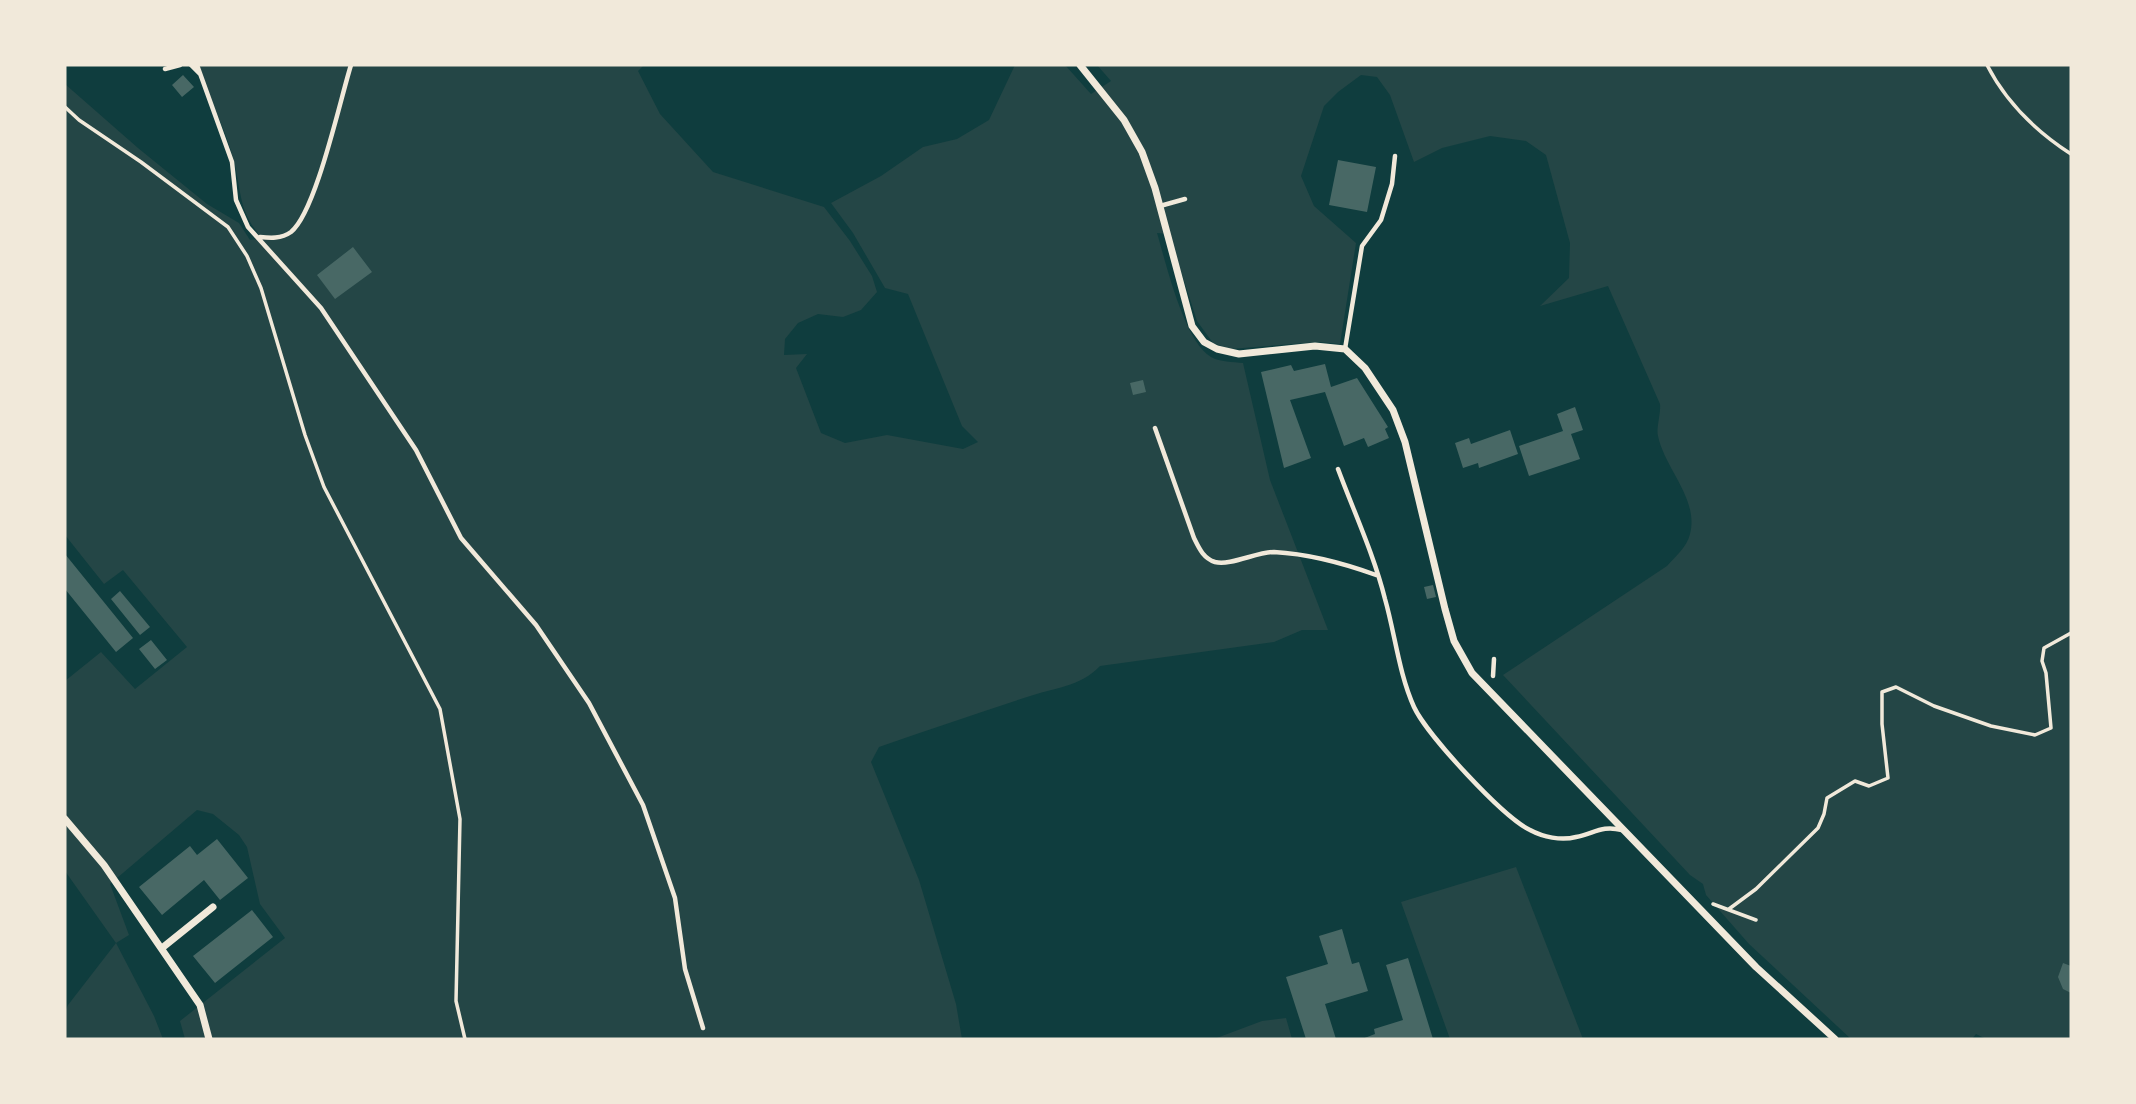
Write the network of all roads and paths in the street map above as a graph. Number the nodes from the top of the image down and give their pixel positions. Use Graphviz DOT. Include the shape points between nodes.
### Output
graph roads {
  1 [pos="180,65"];
  2 [pos="191,65"];
  3 [pos="197,65"];
  4 [pos="351,65"];
  5 [pos="1080,65"];
  6 [pos="1987,65"];
  7 [pos="165,69"];
  8 [pos="201,75"];
  9 [pos="65,107"];
  10 [pos="2071,154"];
  11 [pos="1395,156"];
  12 [pos="1185,199"];
  13 [pos="1159,206"];
  14 [pos="260,237"];
  15 [pos="1345,349"];
  16 [pos="1155,428"];
  17 [pos="1338,469"];
  18 [pos="1377,575"];
  19 [pos="2071,633"];
  20 [pos="1494,659"];
  21 [pos="1493,676"];
  22 [pos="65,819"];
  23 [pos="1626,831"];
  24 [pos="1691,899"];
  25 [pos="213,907"];
  26 [pos="1729,909"];
  27 [pos="1756,920"];
  28 [pos="162,948"];
  29 [pos="704,1028"];
  30 [pos="209,1039"];
  31 [pos="465,1039"];
  32 [pos="1835,1039"];
  1 -- 7 [label="lane"];
  2 -- 8 [label="lane"];
  3 -- 8 [label="lane"];
  4 -- 14 [label="lane" via="301,219 282,236"];
  5 -- 13 [label="street" via="1136,141"];
  6 -- 10 [label="path" via="1998,87 2019,110"];
  8 -- 14 [label="lane" via="232,162 236,200 248,227"];
  9 -- 31 [label="path" via="228,227 261,288 324,487 440,709 460,819 456,1001"];
  11 -- 15 [label="lane" via="1381,220 1362,246"];
  12 -- 13 [label="lane"];
  13 -- 15 [label="street" via="1192,326 1204,342 1239,354 1315,346"];
  14 -- 29 [label="lane" via="328,319 415,450 461,538 536,625 589,703 647,817 675,898 685,969"];
  15 -- 23 [label="street" via="1366,368 1393,410 1454,641 1472,673"];
  16 -- 18 [label="lane" via="1195,538 1209,559 1218,563 1271,552 1338,562"];
  17 -- 18 [label="lane"];
  18 -- 23 [label="lane" via="1414,706 1436,740 1483,790 1528,830 1544,835 1558,839 1606,828"];
  19 -- 26 [label="path" via="2044,648 2051,728 2035,735 1966,718 1896,687 1882,692 1888,778 1869,786 1855,782 1827,798 1818,828"];
  20 -- 21 [label="lane"];
  22 -- 28 [label="street" via="104,865"];
  23 -- 24 [label="street"];
  24 -- 26 [label="path"];
  24 -- 32 [label="street" via="1755,967"];
  25 -- 28 [label="street"];
  26 -- 27 [label="path"];
  28 -- 30 [label="street" via="200,1005"];
}
